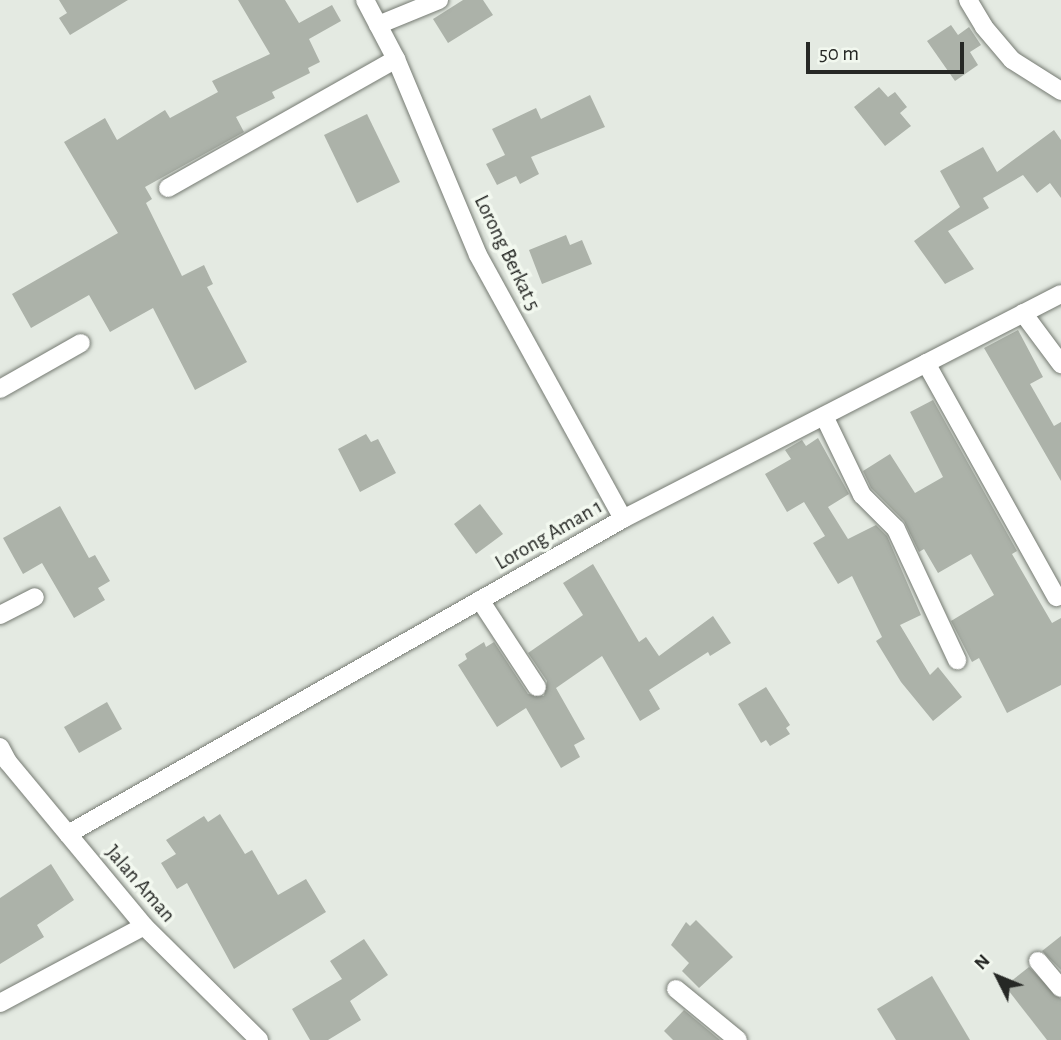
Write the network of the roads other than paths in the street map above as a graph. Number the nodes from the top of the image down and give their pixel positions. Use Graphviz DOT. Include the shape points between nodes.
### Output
graph roads {
  1 [pos="365,0"];
  2 [pos="439,0"];
  3 [pos="968,0"];
  4 [pos="378,25"];
  5 [pos="396,60"];
  6 [pos="1061,91"];
  7 [pos="168,188"];
  8 [pos="1061,294"];
  9 [pos="1023,313"];
  10 [pos="81,343"];
  11 [pos="926,363"];
  12 [pos="1061,364"];
  13 [pos="0,389"];
  14 [pos="824,416"];
  15 [pos="623,519"];
  16 [pos="35,597"];
  17 [pos="1056,597"];
  18 [pos="480,600"];
  19 [pos="0,615"];
  20 [pos="957,660"];
  21 [pos="537,687"];
  22 [pos="0,747"];
  23 [pos="68,834"];
  24 [pos="144,926"];
  25 [pos="1038,961"];
  26 [pos="1061,988"];
  27 [pos="676,989"];
  28 [pos="0,1003"];
  29 [pos="259,1040"];
  30 [pos="738,1040"];
  1 -- 4 [label="street, Lorong Berkat 5"];
  2 -- 4 [label="street"];
  3 -- 6 [label="street" via="1012,60"];
  4 -- 5 [label="street, Lorong Berkat 5"];
  5 -- 7 [label="street"];
  5 -- 15 [label="street, Lorong Berkat 5" via="478,255"];
  8 -- 9 [label="street, Lorong Aman 1"];
  9 -- 11 [label="street, Lorong Aman 1"];
  9 -- 12 [label="street"];
  10 -- 13 [label="street"];
  11 -- 14 [label="street, Lorong Aman 1"];
  11 -- 17 [label="street"];
  14 -- 15 [label="street, Lorong Aman 1"];
  14 -- 20 [label="street" via="862,495 896,529"];
  15 -- 18 [label="street, Lorong Aman 1"];
  16 -- 19 [label="street"];
  18 -- 21 [label="street"];
  18 -- 23 [label="street, Lorong Aman 1"];
  22 -- 23 [label="street, Jalan Aman"];
  23 -- 24 [label="street, Jalan Aman"];
  24 -- 28 [label="street"];
  24 -- 29 [label="street, Jalan Aman"];
  25 -- 26 [label="street"];
  27 -- 30 [label="street"];
}
